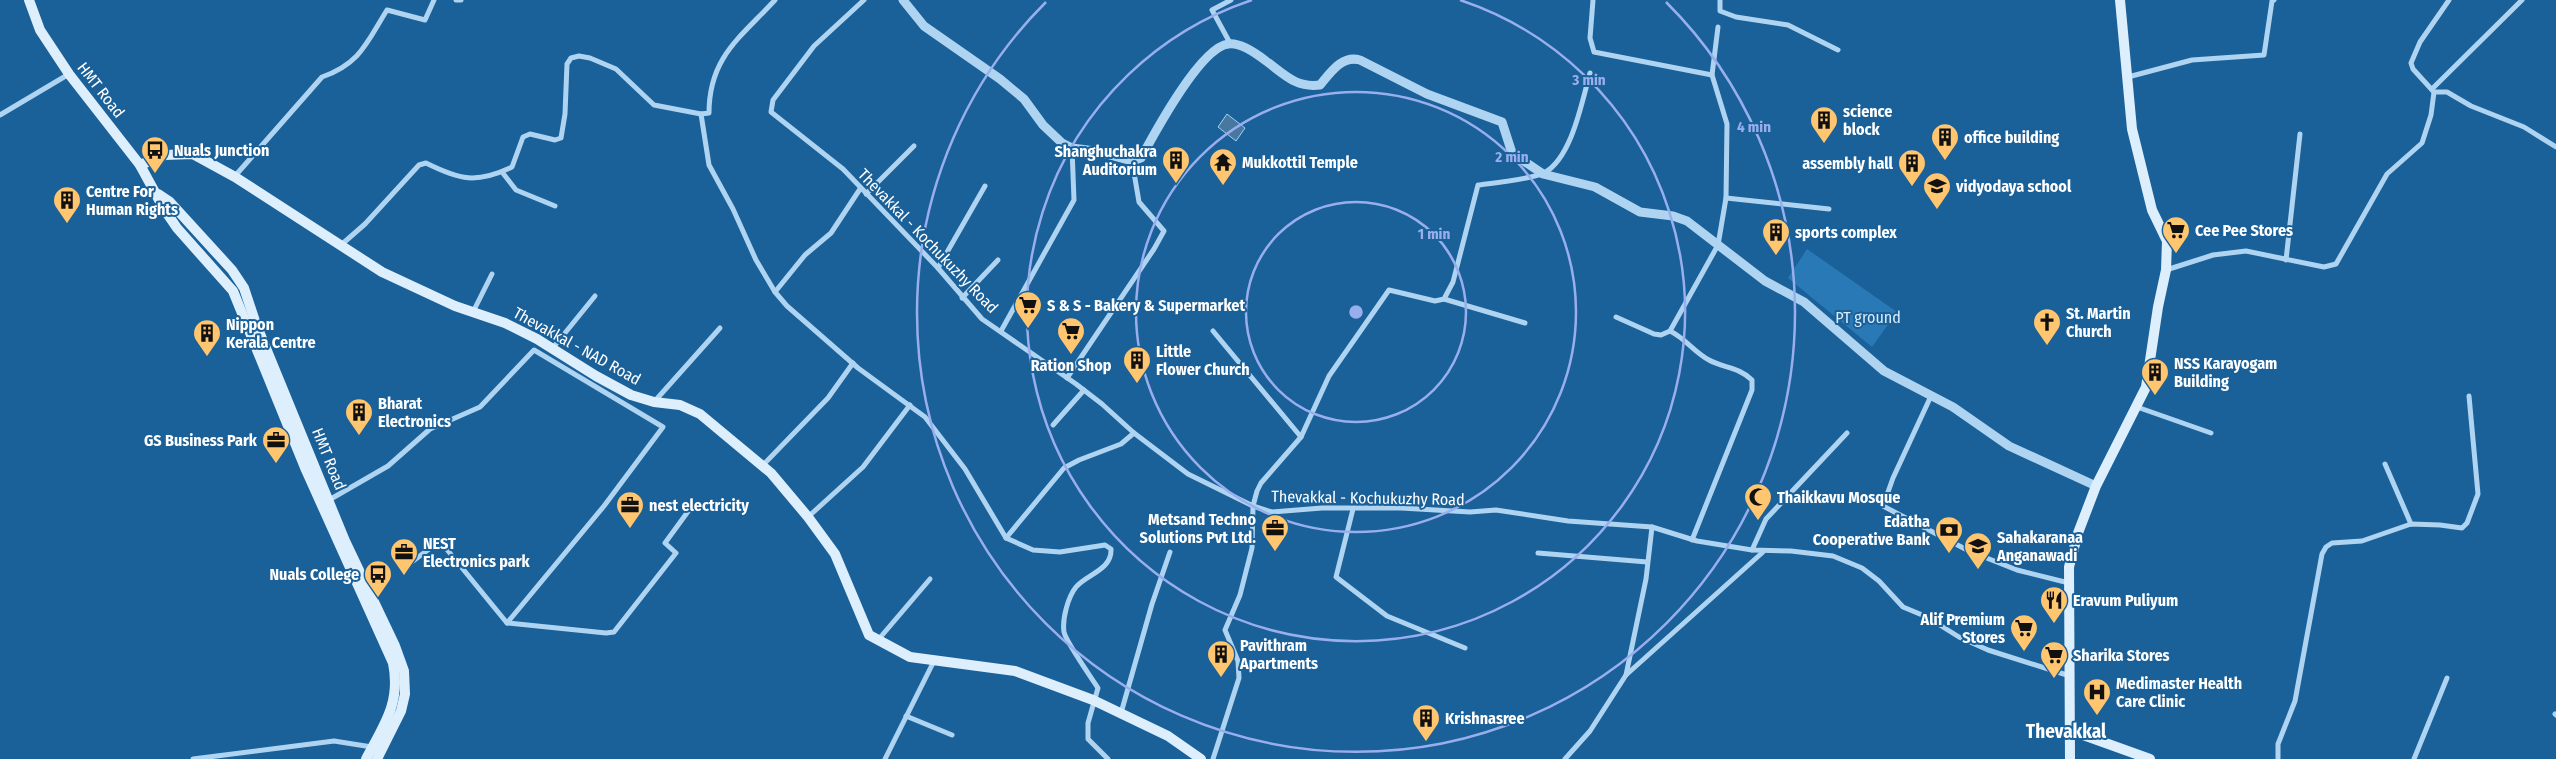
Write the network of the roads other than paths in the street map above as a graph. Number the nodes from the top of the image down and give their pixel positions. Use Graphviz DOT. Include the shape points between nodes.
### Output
graph roads {
  1 [pos="29,0"];
  2 [pos="434,0"];
  3 [pos="456,0"];
  4 [pos="461,0"];
  5 [pos="775,0"];
  6 [pos="864,0"];
  7 [pos="902,0"];
  8 [pos="1232,0"];
  9 [pos="1593,0"];
  10 [pos="1720,0"];
  11 [pos="2120,0"];
  12 [pos="2274,0"];
  13 [pos="2449,0"];
  14 [pos="2522,0"];
  15 [pos="1718,27"];
  16 [pos="1230,43"];
  17 [pos="1838,50"];
  18 [pos="1590,72"];
  19 [pos="69,74"];
  20 [pos="1712,75"];
  21 [pos="2127,77"];
  22 [pos="2433,91"];
  23 [pos="701,114"];
  24 [pos="0,115"];
  25 [pos="2300,134"];
  26 [pos="914,146"];
  27 [pos="1072,148"];
  28 [pos="2556,148"];
  29 [pos="1132,161"];
  30 [pos="140,165"];
  31 [pos="502,172"];
  32 [pos="1543,174"];
  33 [pos="235,177"];
  34 [pos="986,186"];
  35 [pos="860,189"];
  36 [pos="157,193"];
  37 [pos="866,194"];
  38 [pos="1726,198"];
  39 [pos="555,206"];
  40 [pos="1829,209"];
  41 [pos="1718,244"];
  42 [pos="340,246"];
  43 [pos="998,260"];
  44 [pos="2286,260"];
  45 [pos="938,268"];
  46 [pos="2166,270"];
  47 [pos="492,274"];
  48 [pos="775,292"];
  49 [pos="595,296"];
  50 [pos="962,298"];
  51 [pos="1444,299"];
  52 [pos="473,313"];
  53 [pos="1616,317"];
  54 [pos="1525,323"];
  55 [pos="720,328"];
  56 [pos="1001,331"];
  57 [pos="1213,331"];
  58 [pos="1670,332"];
  59 [pos="551,349"];
  60 [pos="853,363"];
  61 [pos="1068,378"];
  62 [pos="1084,390"];
  63 [pos="1931,396"];
  64 [pos="2469,396"];
  65 [pos="654,402"];
  66 [pos="910,405"];
  67 [pos="2137,407"];
  68 [pos="1053,424"];
  69 [pos="1134,433"];
  70 [pos="1847,433"];
  71 [pos="2211,433"];
  72 [pos="1301,437"];
  73 [pos="2385,464"];
  74 [pos="762,467"];
  75 [pos="2096,486"];
  76 [pos="329,500"];
  77 [pos="692,506"];
  78 [pos="1253,506"];
  79 [pos="1353,509"];
  80 [pos="808,517"];
  81 [pos="2411,524"];
  82 [pos="1652,527"];
  83 [pos="1006,538"];
  84 [pos="1692,540"];
  85 [pos="1752,550"];
  86 [pos="1170,552"];
  87 [pos="1763,552"];
  88 [pos="1538,553"];
  89 [pos="413,561"];
  90 [pos="1647,562"];
  91 [pos="930,579"];
  92 [pos="2070,584"];
  93 [pos="507,623"];
  94 [pos="878,640"];
  95 [pos="1465,648"];
  96 [pos="934,660"];
  97 [pos="1626,675"];
  98 [pos="2071,676"];
  99 [pos="2447,678"];
  100 [pos="401,679"];
  101 [pos="1093,700"];
  102 [pos="1120,714"];
  103 [pos="906,716"];
  104 [pos="2072,731"];
  105 [pos="952,735"];
  106 [pos="372,747"];
  107 [pos="193,759"];
  108 [pos="366,759"];
  109 [pos="377,759"];
  110 [pos="884,759"];
  111 [pos="1108,759"];
  112 [pos="1201,759"];
  113 [pos="1213,759"];
  114 [pos="1565,759"];
  115 [pos="2070,759"];
  116 [pos="2150,759"];
  117 [pos="2278,759"];
  118 [pos="2414,759"];
  1 -- 19 [label="main road, HMT Road" via="40,30"];
  2 -- 33 [label="street" via="425,20 387,10 356,59 322,77"];
  3 -- 4 [label="street"];
  5 -- 23 [label="street" via="728,49 710,92 709,113"];
  6 -- 35 [label="street, Thevakkal - Kochukuzhy Road" via="814,46 773,100 771,112 843,170"];
  7 -- 27 [label="street" via="924,26 1024,99 1053,134"];
  8 -- 16 [label="street" via="1212,10"];
  9 -- 20 [label="street" via="1590,38 1594,52"];
  10 -- 17 [label="street" via="1720,11 1736,17 1788,25"];
  11 -- 21 [label="main road"];
  12 -- 21 [label="street" via="2264,55 2192,60"];
  13 -- 22 [label="street" via="2410,62 2412,70"];
  14 -- 22 [label="street"];
  15 -- 20 [label="street"];
  16 -- 29 [label="street" via="1217,50 1182,87 1141,158"];
  16 -- 32 [label="street" via="1254,53 1304,86 1320,84 1337,65 1349,58 1360,60 1427,94 1502,122 1512,153"];
  18 -- 32 [label="street" via="1576,125 1558,160"];
  19 -- 24 [label="street"];
  19 -- 30 [label="main road, HMT Road"];
  20 -- 38 [label="street" via="1727,124"];
  21 -- 46 [label="main road" via="2134,138 2152,210 2167,241"];
  22 -- 28 [label="street" via="2446,92 2471,106 2524,127"];
  22 -- 44 [label="street" via="2431,115 2422,143 2387,174 2336,264 2324,267"];
  23 -- 31 [label="street" via="654,105 616,68 590,58 571,58 567,64 561,138 555,140 530,134 523,137 512,167"];
  23 -- 48 [label="street" via="709,166"];
  25 -- 44 [label="street"];
  26 -- 37 [label="street"];
  27 -- 29 [label="street"];
  27 -- 56 [label="street" via="1074,200"];
  29 -- 61 [label="street" via="1139,202 1164,231"];
  30 -- 33 [label="main road, Thevakkal - NAD Road" via="165,155 193,154"];
  30 -- 36 [label="main road, HMT Road"];
  31 -- 39 [label="street" via="516,190"];
  31 -- 42 [label="street" via="485,178 467,179 426,163 419,165 370,219"];
  32 -- 41 [label="street" via="1595,187 1640,212 1687,221"];
  32 -- 51 [label="street" via="1478,185 1453,282"];
  33 -- 42 [label="main road, Thevakkal - NAD Road"];
  34 -- 45 [label="street"];
  35 -- 37 [label="street, Thevakkal - Kochukuzhy Road"];
  35 -- 48 [label="street" via="831,233 804,255"];
  36 -- 76 [label="main road, HMT Road" via="170,202 232,270 244,288"];
  36 -- 100 [label="main road, HMT Road" via="177,228 234,291 306,470"];
  37 -- 45 [label="street, Thevakkal - Kochukuzhy Road"];
  38 -- 40 [label="street"];
  38 -- 41 [label="street"];
  41 -- 58 [label="street"];
  41 -- 63 [label="street" via="1765,281 1804,302 1884,371"];
  42 -- 52 [label="main road, Thevakkal - NAD Road" via="382,272"];
  43 -- 50 [label="street"];
  44 -- 46 [label="street" via="2246,251 2229,252"];
  45 -- 50 [label="street, Thevakkal - Kochukuzhy Road"];
  46 -- 67 [label="main road" via="2146,387"];
  47 -- 52 [label="street"];
  48 -- 60 [label="street"];
  49 -- 59 [label="street"];
  50 -- 56 [label="street, Thevakkal - Kochukuzhy Road" via="982,319"];
  51 -- 54 [label="street"];
  51 -- 72 [label="street" via="1435,301 1389,290 1329,376"];
  52 -- 59 [label="main road, Thevakkal - NAD Road" via="505,323 537,338"];
  53 -- 58 [label="street" via="1654,334"];
  55 -- 65 [label="street"];
  56 -- 61 [label="street, Thevakkal - Kochukuzhy Road"];
  57 -- 72 [label="street"];
  58 -- 84 [label="street" via="1710,361 1731,366 1752,380 1752,390"];
  59 -- 65 [label="main road, Thevakkal - NAD Road" via="631,396"];
  60 -- 66 [label="street"];
  60 -- 74 [label="street" via="828,398"];
  61 -- 62 [label="street, Thevakkal - Kochukuzhy Road"];
  62 -- 68 [label="street"];
  62 -- 69 [label="street, Thevakkal - Kochukuzhy Road"];
  63 -- 75 [label="street" via="2009,446"];
  63 -- 92 [label="street" via="1893,478 1884,506 1969,551 2017,570"];
  64 -- 81 [label="street" via="2478,494 2467,523 2462,528"];
  65 -- 74 [label="main road, Thevakkal - NAD Road" via="680,405 700,414"];
  66 -- 80 [label="street" via="863,467"];
  66 -- 83 [label="street" via="925,416 964,468"];
  67 -- 71 [label="street"];
  67 -- 75 [label="main road"];
  69 -- 78 [label="street, Thevakkal - Kochukuzhy Road" via="1188,474"];
  69 -- 83 [label="street" via="1121,444 1064,468"];
  70 -- 85 [label="street" via="1766,519"];
  72 -- 78 [label="street" via="1260,483"];
  73 -- 81 [label="street"];
  74 -- 80 [label="main road, Thevakkal - NAD Road" via="771,473"];
  75 -- 92 [label="main road" via="2078,533 2069,567"];
  76 -- 93 [label="street" via="388,466 430,429 480,407 534,350 663,427 604,506"];
  76 -- 100 [label="main road, HMT Road" via="395,646"];
  77 -- 93 [label="street" via="665,543 676,553 614,632"];
  78 -- 79 [label="street, Thevakkal - Kochukuzhy Road" via="1272,512"];
  78 -- 113 [label="street" via="1252,548 1240,595 1225,630 1238,661 1239,678"];
  79 -- 82 [label="street, Thevakkal - Kochukuzhy Road" via="1496,510 1568,521"];
  79 -- 95 [label="street" via="1336,577 1387,616"];
  80 -- 94 [label="main road, Thevakkal - NAD Road" via="835,554 869,635"];
  81 -- 117 [label="street" via="2362,541 2332,543 2322,554 2295,701 2278,744"];
  82 -- 84 [label="street, Thevakkal - Kochukuzhy Road"];
  82 -- 90 [label="street"];
  83 -- 101 [label="street" via="1033,550 1060,552 1105,545 1111,549 1112,554 1103,568 1076,587 1066,608 1064,632 1098,688"];
  84 -- 85 [label="street, Thevakkal - Kochukuzhy Road"];
  85 -- 87 [label="street, Thevakkal - Kochukuzhy Road"];
  86 -- 102 [label="street"];
  87 -- 97 [label="street"];
  87 -- 98 [label="street, Thevakkal - Kochukuzhy Road" via="1791,551 1833,556 1862,568 1879,581 1903,608 1927,617 1959,637 1988,650"];
  88 -- 90 [label="street"];
  89 -- 93 [label="street" via="440,541"];
  90 -- 97 [label="street"];
  91 -- 94 [label="street"];
  92 -- 98 [label="main road"];
  94 -- 96 [label="main road, Thevakkal - NAD Road" via="910,657"];
  96 -- 101 [label="main road, Thevakkal - NAD Road" via="1015,671"];
  96 -- 103 [label="street"];
  97 -- 114 [label="street" via="1590,731"];
  98 -- 104 [label="main road"];
  99 -- 118 [label="street"];
  100 -- 106 [label="main road, HMT Road"];
  100 -- 109 [label="main road, HMT Road" via="405,694 401,711"];
  101 -- 102 [label="main road, Thevakkal - NAD Road"];
  101 -- 111 [label="street" via="1088,739"];
  102 -- 112 [label="main road, Thevakkal - NAD Road" via="1168,736"];
  103 -- 105 [label="street"];
  103 -- 110 [label="street"];
  104 -- 115 [label="main road"];
  104 -- 116 [label="main road"];
  106 -- 107 [label="street" via="334,741"];
  106 -- 108 [label="main road, HMT Road"];
}
